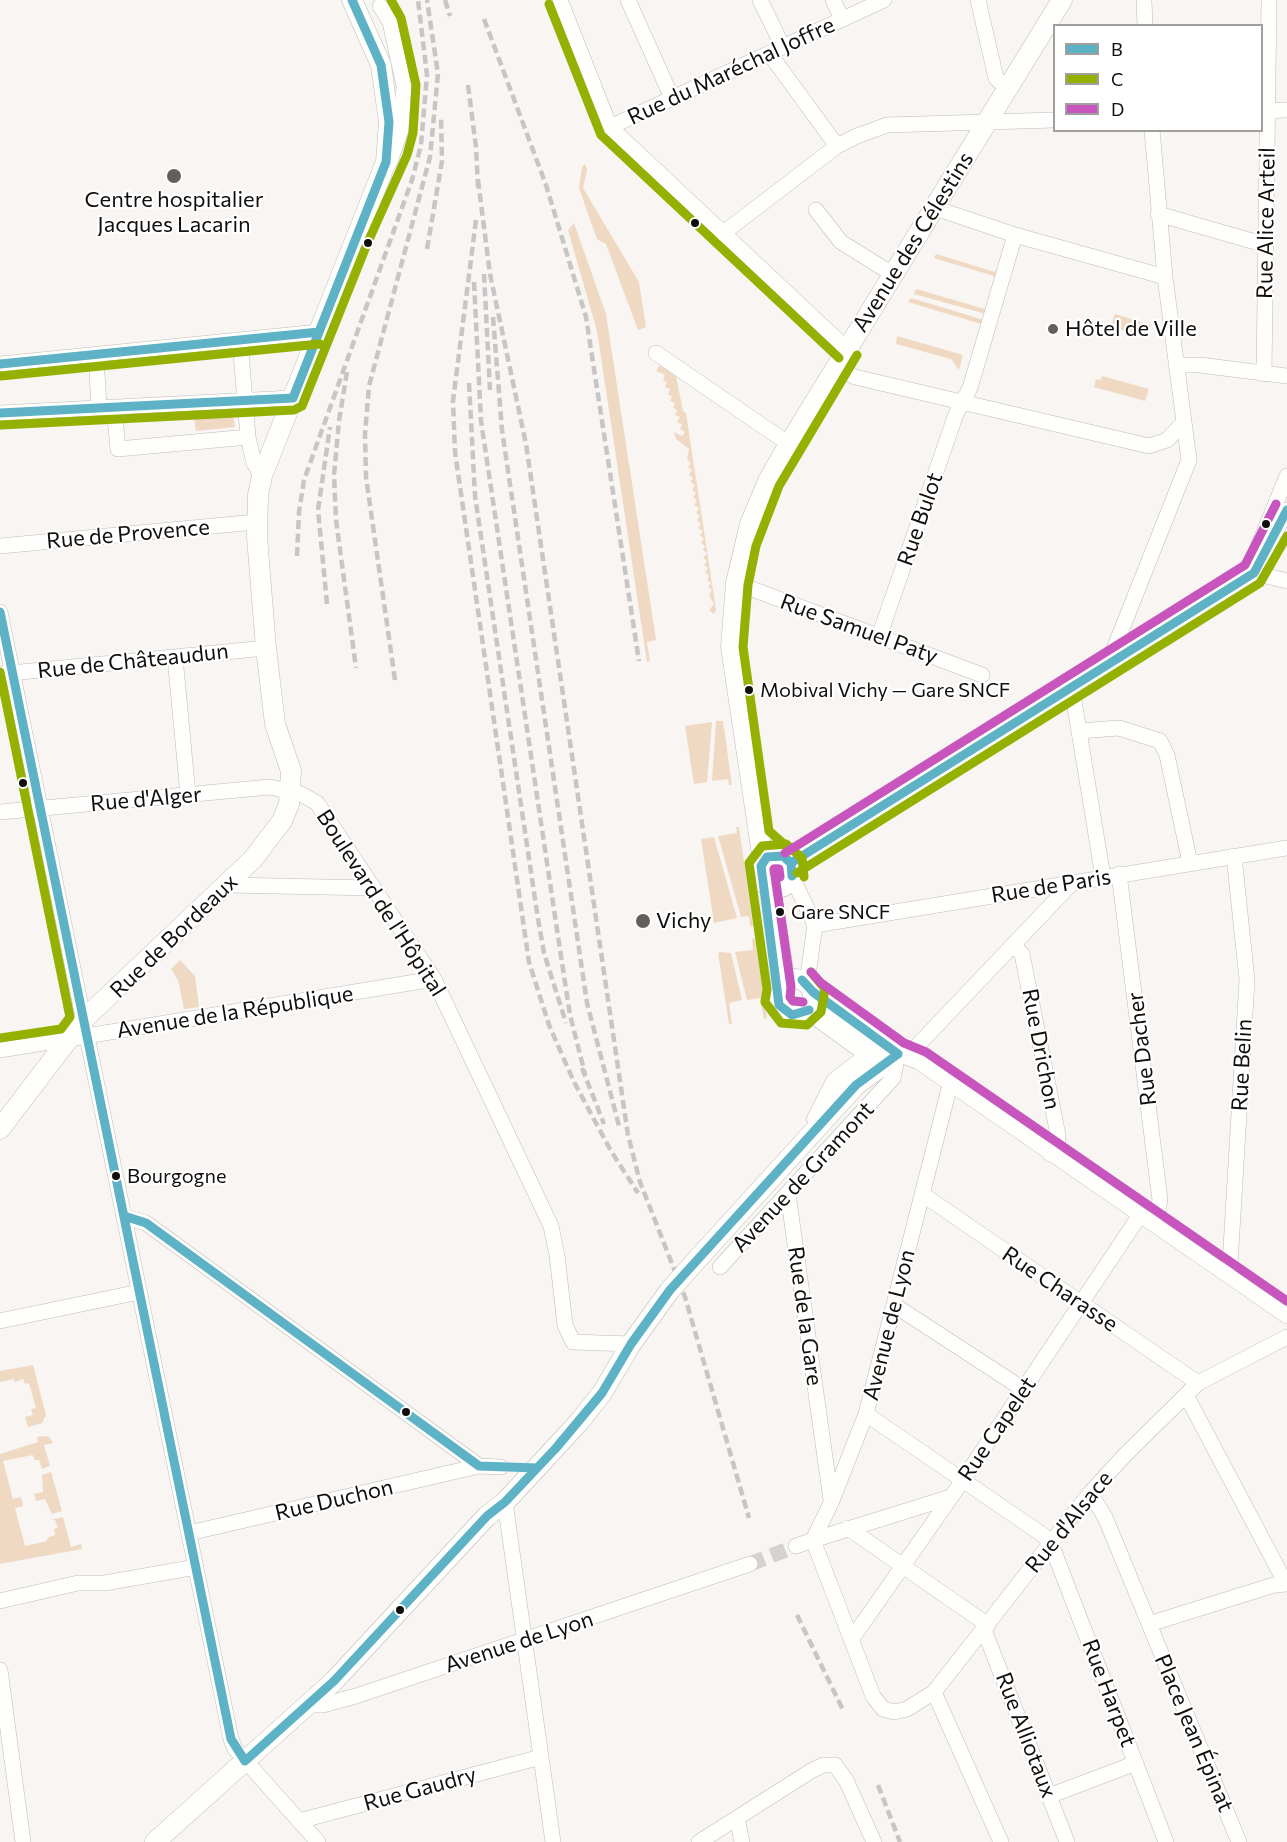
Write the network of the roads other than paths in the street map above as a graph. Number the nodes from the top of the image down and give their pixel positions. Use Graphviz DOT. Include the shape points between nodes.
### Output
graph roads {
  1 [pos="560,0"];
  2 [pos="628,0"];
  3 [pos="760,0"];
  4 [pos="833,0"];
  5 [pos="884,0"];
  6 [pos="978,0"];
  7 [pos="1062,0"];
  8 [pos="1144,0"];
  9 [pos="1269,0"];
  10 [pos="352,1"];
  11 [pos="379,3"];
  12 [pos="842,19"];
  13 [pos="1145,24"];
  14 [pos="776,50"];
  15 [pos="373,51"];
  16 [pos="1007,89"];
  17 [pos="672,98"];
  18 [pos="1287,110"];
  19 [pos="1264,111"];
  20 [pos="1053,120"];
  21 [pos="987,123"];
  22 [pos="610,126"];
  23 [pos="1152,132"];
  24 [pos="837,146"];
  25 [pos="380,182"];
  26 [pos="934,208"];
  27 [pos="816,210"];
  28 [pos="1158,214"];
  29 [pos="722,234"];
  30 [pos="1015,235"];
  31 [pos="356,239"];
  32 [pos="1266,245"];
  33 [pos="894,275"];
  34 [pos="1165,277"];
  35 [pos="319,332"];
  36 [pos="240,341"];
  37 [pos="847,349"];
  38 [pos="656,353"];
  39 [pos="96,355"];
  40 [pos="0,364"];
  41 [pos="1177,366"];
  42 [pos="837,367"];
  43 [pos="1264,374"];
  44 [pos="1287,376"];
  45 [pos="293,398"];
  46 [pos="244,400"];
  47 [pos="962,402"];
  48 [pos="106,407"];
  49 [pos="0,413"];
  50 [pos="1184,422"];
  51 [pos="248,437"];
  52 [pos="789,444"];
  53 [pos="262,476"];
  54 [pos="1287,476"];
  55 [pos="1287,510"];
  56 [pos="256,522"];
  57 [pos="0,546"];
  58 [pos="1254,573"];
  59 [pos="1287,580"];
  60 [pos="735,583"];
  61 [pos="0,612"];
  62 [pos="879,637"];
  63 [pos="266,648"];
  64 [pos="175,657"];
  65 [pos="1108,664"];
  66 [pos="6,674"];
  67 [pos="982,675"];
  68 [pos="1068,689"];
  69 [pos="1079,731"];
  70 [pos="291,791"];
  71 [pos="188,795"];
  72 [pos="40,809"];
  73 [pos="0,812"];
  74 [pos="1287,848"];
  75 [pos="1234,856"];
  76 [pos="1190,863"];
  77 [pos="779,872"];
  78 [pos="1119,874"];
  79 [pos="1103,877"];
  80 [pos="1072,883"];
  81 [pos="228,885"];
  82 [pos="374,888"];
  83 [pos="815,925"];
  84 [pos="1013,945"];
  85 [pos="434,979"];
  86 [pos="802,989"];
  87 [pos="79,1032"];
  88 [pos="0,1050"];
  89 [pos="898,1053"];
  90 [pos="871,1055"];
  91 [pos="950,1085"];
  92 [pos="0,1129"];
  93 [pos="803,1145"];
  94 [pos="1050,1154"];
  95 [pos="788,1194"];
  96 [pos="922,1194"];
  97 [pos="123,1216"];
  98 [pos="1145,1218"];
  99 [pos="720,1267"];
  100 [pos="1225,1273"];
  101 [pos="139,1292"];
  102 [pos="1081,1303"];
  103 [pos="894,1305"];
  104 [pos="1287,1317"];
  105 [pos="0,1321"];
  106 [pos="1287,1337"];
  107 [pos="631,1344"];
  108 [pos="1198,1383"];
  109 [pos="1023,1389"];
  110 [pos="1186,1395"];
  111 [pos="866,1414"];
  112 [pos="823,1437"];
  113 [pos="849,1458"];
  114 [pos="479,1466"];
  115 [pos="501,1467"];
  116 [pos="963,1480"];
  117 [pos="1090,1493"];
  118 [pos="951,1497"];
  119 [pos="505,1502"];
  120 [pos="831,1503"];
  121 [pos="848,1528"];
  122 [pos="189,1533"];
  123 [pos="813,1540"];
  124 [pos="1051,1544"];
  125 [pos="796,1546"];
  126 [pos="750,1564"];
  127 [pos="903,1566"];
  128 [pos="196,1567"];
  129 [pos="1287,1584"];
  130 [pos="0,1601"];
  131 [pos="1149,1624"];
  132 [pos="986,1628"];
  133 [pos="524,1640"];
  134 [pos="851,1640"];
  135 [pos="0,1670"];
  136 [pos="334,1681"];
  137 [pos="934,1692"];
  138 [pos="356,1696"];
  139 [pos="307,1706"];
  140 [pos="541,1757"];
  141 [pos="245,1761"];
  142 [pos="1136,1762"];
  143 [pos="7,1771"];
  144 [pos="1049,1796"];
  145 [pos="737,1818"];
  146 [pos="299,1821"];
  147 [pos="160,1841"];
  148 [pos="23,1842"];
  149 [pos="318,1842"];
  150 [pos="553,1842"];
  151 [pos="699,1842"];
  152 [pos="742,1842"];
  153 [pos="874,1842"];
  154 [pos="1001,1842"];
  155 [pos="1067,1842"];
  156 [pos="1166,1842"];
  157 [pos="1239,1842"];
  1 -- 22 [label="street"];
  2 -- 17 [label="street"];
  3 -- 14 [label="street"];
  4 -- 12 [label="street"];
  5 -- 12 [label="street, Rue du Maréchal Joffre"];
  6 -- 16 [label="street" via="996,78"];
  7 -- 16 [label="main road, Avenue des Célestins"];
  8 -- 13 [label="street"];
  9 -- 19 [label="street, Rue Alice Arteil"];
  10 -- 15 [label="main road"];
  11 -- 15 [label="street" via="388,45"];
  11 -- 25 [label="street" via="390,22 404,86 399,140"];
  12 -- 14 [label="street, Rue du Maréchal Joffre"];
  14 -- 17 [label="street, Rue du Maréchal Joffre"];
  14 -- 24 [label="street"];
  15 -- 25 [label="main road" via="386,88 389,122"];
  15 -- 31 [label="main road" via="376,138 372,180"];
  16 -- 21 [label="main road, Avenue des Célestins"];
  17 -- 22 [label="street, Rue du Maréchal Joffre"];
  18 -- 19 [label="street"];
  19 -- 32 [label="street, Rue Alice Arteil"];
  20 -- 21 [label="street"];
  21 -- 24 [label="street" via="887,125"];
  21 -- 26 [label="main road, Avenue des Célestins"];
  22 -- 29 [label="street"];
  23 -- 28 [label="street"];
  24 -- 29 [label="street"];
  25 -- 31 [label="main road"];
  26 -- 30 [label="street"];
  26 -- 33 [label="main road, Avenue des Célestins"];
  27 -- 33 [label="street" via="841,242"];
  28 -- 32 [label="street"];
  28 -- 34 [label="street"];
  29 -- 37 [label="street"];
  30 -- 34 [label="street"];
  30 -- 47 [label="street, Rue Bulot" via="970,388"];
  31 -- 35 [label="main road"];
  32 -- 43 [label="street, Rue Alice Arteil"];
  33 -- 37 [label="main road, Avenue des Célestins"];
  34 -- 41 [label="street"];
  35 -- 36 [label="street"];
  35 -- 45 [label="main road"];
  36 -- 39 [label="street"];
  36 -- 46 [label="street"];
  37 -- 42 [label="main road, Avenue des Célestins"];
  38 -- 52 [label="street"];
  39 -- 40 [label="street"];
  39 -- 48 [label="street"];
  41 -- 43 [label="street" via="1200,365"];
  41 -- 50 [label="street"];
  42 -- 47 [label="street" via="855,377"];
  42 -- 52 [label="main road, Avenue des Célestins"];
  43 -- 44 [label="street"];
  45 -- 46 [label="street"];
  45 -- 53 [label="main road"];
  46 -- 48 [label="street"];
  46 -- 51 [label="street"];
  47 -- 50 [label="street" via="1149,446 1167,440"];
  47 -- 62 [label="street, Rue Bulot"];
  48 -- 49 [label="street"];
  48 -- 51 [label="street" via="118,449"];
  50 -- 65 [label="street" via="1189,460"];
  51 -- 53 [label="street" via="254,463"];
  52 -- 60 [label="main road, Avenue des Célestins" via="758,506"];
  53 -- 56 [label="main road"];
  54 -- 58 [label="street" via="1257,549"];
  55 -- 58 [label="street"];
  56 -- 57 [label="street, Rue de Provence"];
  56 -- 63 [label="main road"];
  58 -- 59 [label="street"];
  58 -- 65 [label="street"];
  60 -- 62 [label="street, Rue Samuel Paty"];
  60 -- 77 [label="main road, Avenue des Célestins" via="731,647 758,837"];
  61 -- 66 [label="street"];
  62 -- 67 [label="street, Rue Samuel Paty"];
  63 -- 64 [label="street, Rue de Châteaudun"];
  63 -- 70 [label="main road" via="275,724 291,771"];
  64 -- 66 [label="street, Rue de Châteaudun"];
  64 -- 71 [label="street"];
  65 -- 68 [label="street"];
  66 -- 72 [label="street"];
  68 -- 69 [label="street"];
  68 -- 77 [label="street"];
  69 -- 76 [label="street" via="1119,728 1160,741 1167,755"];
  69 -- 79 [label="street"];
  70 -- 71 [label="street, Rue d'Alger" via="270,787"];
  70 -- 81 [label="main road, Rue de Bordeaux" via="282,821"];
  70 -- 82 [label="street, Boulevard de l'Hôpital" via="316,803"];
  71 -- 72 [label="street, Rue d'Alger"];
  72 -- 73 [label="street, Rue d'Alger"];
  72 -- 87 [label="street"];
  74 -- 75 [label="street, Rue de Paris"];
  75 -- 76 [label="street, Rue de Paris"];
  75 -- 100 [label="street, Rue Belin" via="1247,980 1230,1264"];
  76 -- 78 [label="street, Rue de Paris"];
  77 -- 83 [label="street"];
  77 -- 86 [label="main road"];
  78 -- 79 [label="street, Rue de Paris"];
  78 -- 98 [label="street, Rue Dacher" via="1160,1200 1157,1213"];
  79 -- 80 [label="street, Rue de Paris"];
  80 -- 83 [label="street, Rue de Paris"];
  80 -- 84 [label="street, Avenue de Gramont"];
  81 -- 82 [label="street"];
  81 -- 87 [label="main road, Rue de Bordeaux"];
  82 -- 85 [label="street, Boulevard de l'Hôpital"];
  83 -- 86 [label="street"];
  84 -- 89 [label="street, Avenue de Gramont" via="916,1047"];
  84 -- 94 [label="street, Rue Drichon" via="1022,954 1058,1135"];
  85 -- 87 [label="street, Avenue de la République"];
  85 -- 107 [label="street, Boulevard de l'Hôpital" via="551,1226 565,1325 573,1342"];
  86 -- 89 [label="main road"];
  86 -- 90 [label="main road"];
  87 -- 88 [label="street, Avenue de la République"];
  87 -- 92 [label="main road, Rue de Bordeaux"];
  87 -- 97 [label="street"];
  89 -- 90 [label="main road"];
  89 -- 91 [label="street" via="919,1062"];
  89 -- 93 [label="main road, Avenue de Gramont" via="856,1085"];
  89 -- 95 [label="street, Avenue de Gramont" via="893,1078"];
  90 -- 93 [label="main road, Avenue de Gramont" via="836,1082"];
  91 -- 94 [label="street"];
  91 -- 96 [label="street, Avenue de Lyon"];
  93 -- 107 [label="main road, Avenue de Gramont, bridge" via="670,1290"];
  94 -- 98 [label="street"];
  95 -- 99 [label="street, Avenue de Gramont"];
  95 -- 112 [label="street, Rue de la Gare"];
  96 -- 102 [label="street, Rue Charasse"];
  96 -- 103 [label="street, Avenue de Lyon"];
  97 -- 101 [label="street"];
  97 -- 114 [label="street" via="146,1223"];
  98 -- 100 [label="street"];
  98 -- 102 [label="street, Rue Capelet"];
  100 -- 104 [label="street"];
  101 -- 105 [label="street"];
  101 -- 122 [label="street"];
  102 -- 108 [label="street, Rue Charasse"];
  102 -- 109 [label="street, Rue Capelet"];
  103 -- 109 [label="street"];
  103 -- 111 [label="street, Avenue de Lyon"];
  106 -- 108 [label="street, Rue d'Alsace"];
  107 -- 119 [label="main road, Avenue de Gramont" via="602,1393 579,1422"];
  108 -- 110 [label="street, Rue d'Alsace"];
  109 -- 116 [label="street, Rue Capelet"];
  110 -- 117 [label="street, Rue d'Alsace"];
  110 -- 129 [label="street"];
  111 -- 113 [label="street, Avenue de Lyon"];
  111 -- 116 [label="street"];
  112 -- 113 [label="street"];
  112 -- 120 [label="street, Rue de la Gare"];
  113 -- 120 [label="street, Avenue de Lyon"];
  114 -- 115 [label="street, Rue Duchon"];
  114 -- 122 [label="street, Rue Duchon"];
  116 -- 118 [label="street, Rue Capelet"];
  116 -- 124 [label="street"];
  117 -- 124 [label="street, Rue d'Alsace"];
  117 -- 131 [label="street, Place Jean Épinat" via="1105,1517"];
  118 -- 121 [label="street"];
  118 -- 127 [label="street, Rue Capelet"];
  119 -- 133 [label="street"];
  119 -- 136 [label="main road, Avenue de Gramont" via="487,1516"];
  120 -- 123 [label="street, Avenue de Lyon"];
  121 -- 123 [label="street"];
  121 -- 127 [label="street"];
  122 -- 128 [label="street"];
  123 -- 125 [label="street"];
  123 -- 134 [label="street"];
  124 -- 132 [label="street, Rue d'Alsace"];
  124 -- 142 [label="street, Rue Harpet"];
  126 -- 133 [label="street, Avenue de Lyon"];
  127 -- 132 [label="street"];
  127 -- 134 [label="street, Rue Capelet"];
  128 -- 130 [label="street" via="105,1583 78,1583"];
  128 -- 141 [label="street" via="231,1739"];
  129 -- 131 [label="street, Place Jean Épinat"];
  131 -- 157 [label="street, Place Jean Épinat"];
  132 -- 137 [label="street, Rue d'Alsace"];
  132 -- 144 [label="street, Rue Alliotaux"];
  133 -- 138 [label="street, Avenue de Lyon"];
  133 -- 140 [label="street"];
  134 -- 137 [label="street, Rue d'Alsace" via="873,1696 883,1709 907,1709"];
  135 -- 143 [label="street"];
  136 -- 138 [label="street"];
  136 -- 139 [label="main road, Avenue de Gramont"];
  137 -- 154 [label="street"];
  138 -- 139 [label="street, Avenue de Lyon"];
  139 -- 141 [label="main road, Avenue de Gramont"];
  140 -- 146 [label="street, Rue Gaudry"];
  140 -- 150 [label="street"];
  141 -- 146 [label="street"];
  141 -- 147 [label="main road, Avenue de Gramont"];
  142 -- 144 [label="street"];
  142 -- 156 [label="street, Rue Harpet"];
  143 -- 148 [label="street"];
  144 -- 155 [label="street, Rue Alliotaux"];
  145 -- 151 [label="street"];
  145 -- 152 [label="street"];
  145 -- 153 [label="street" via="811,1771 835,1765 846,1780"];
  146 -- 149 [label="street"];
}
